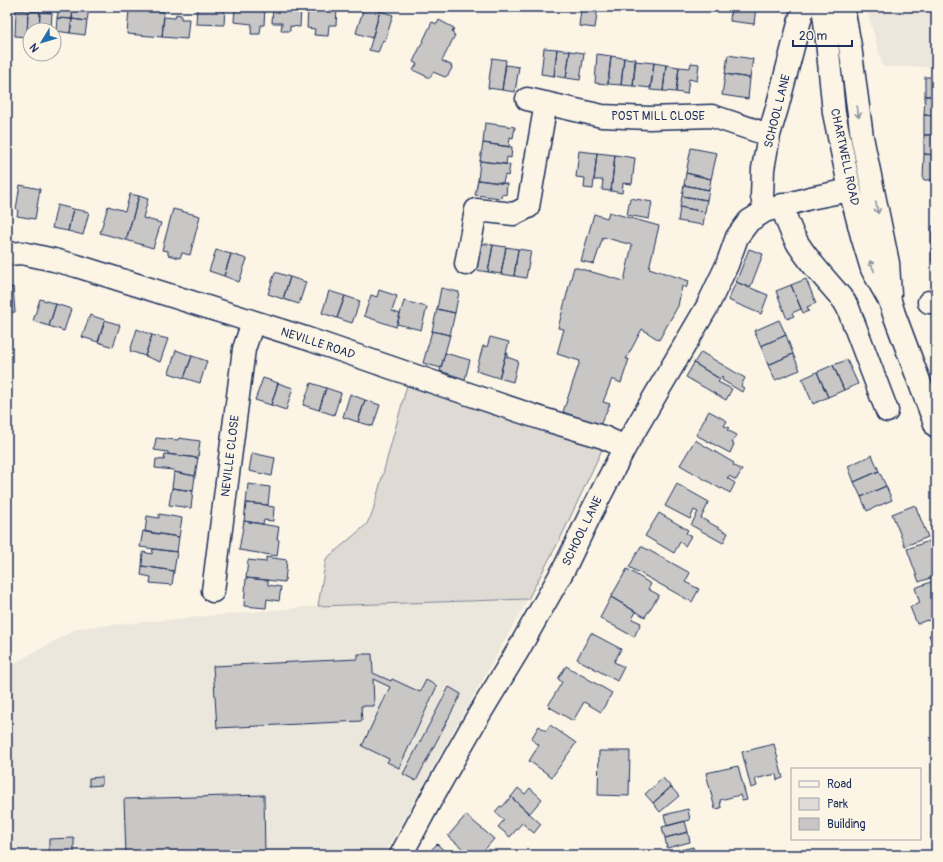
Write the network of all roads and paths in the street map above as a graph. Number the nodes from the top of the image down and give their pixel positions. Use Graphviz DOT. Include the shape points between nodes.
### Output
graph roads {
  1 [pos="823,7"];
  2 [pos="843,7"];
  3 [pos="802,12"];
  4 [pos="769,135"];
  5 [pos="850,190"];
  6 [pos="774,208"];
  7 [pos="7,254"];
  8 [pos="466,264"];
  9 [pos="890,301"];
  10 [pos="253,322"];
  11 [pos="888,411"];
  12 [pos="936,426"];
  13 [pos="625,447"];
  14 [pos="213,591"];
  15 [pos="401,855"];
  1 -- 5 [label="main road, CHARTWELL ROAD" via="834,113"];
  2 -- 9 [label="main road, CHARTWELL ROAD, one-way" via="862,136 888,263"];
  3 -- 4 [label="main road, SCHOOL LANE"];
  4 -- 6 [label="main road, SCHOOL LANE" via="762,196"];
  4 -- 8 [label="main road, POST MILL CLOSE" via="712,116 602,116 537,101 528,208 514,214 476,210"];
  5 -- 6 [label="main road, SCHOOL LANE"];
  9 -- 5 [label="main road, CHARTWELL ROAD, one-way" via="872,269"];
  6 -- 11 [label="main road" via="786,219 806,256 844,300"];
  6 -- 13 [label="main road, SCHOOL LANE" via="749,220 737,237 707,307"];
  7 -- 10 [label="main road, NEVILLE ROAD" via="22,253 77,266"];
  9 -- 12 [label="main road, CHARTWELL ROAD"];
  10 -- 13 [label="main road, NEVILLE ROAD" via="603,437"];
  10 -- 14 [label="main road, NEVILLE CLOSE" via="244,349"];
  13 -- 15 [label="main road, SCHOOL LANE" via="565,567"];
}
